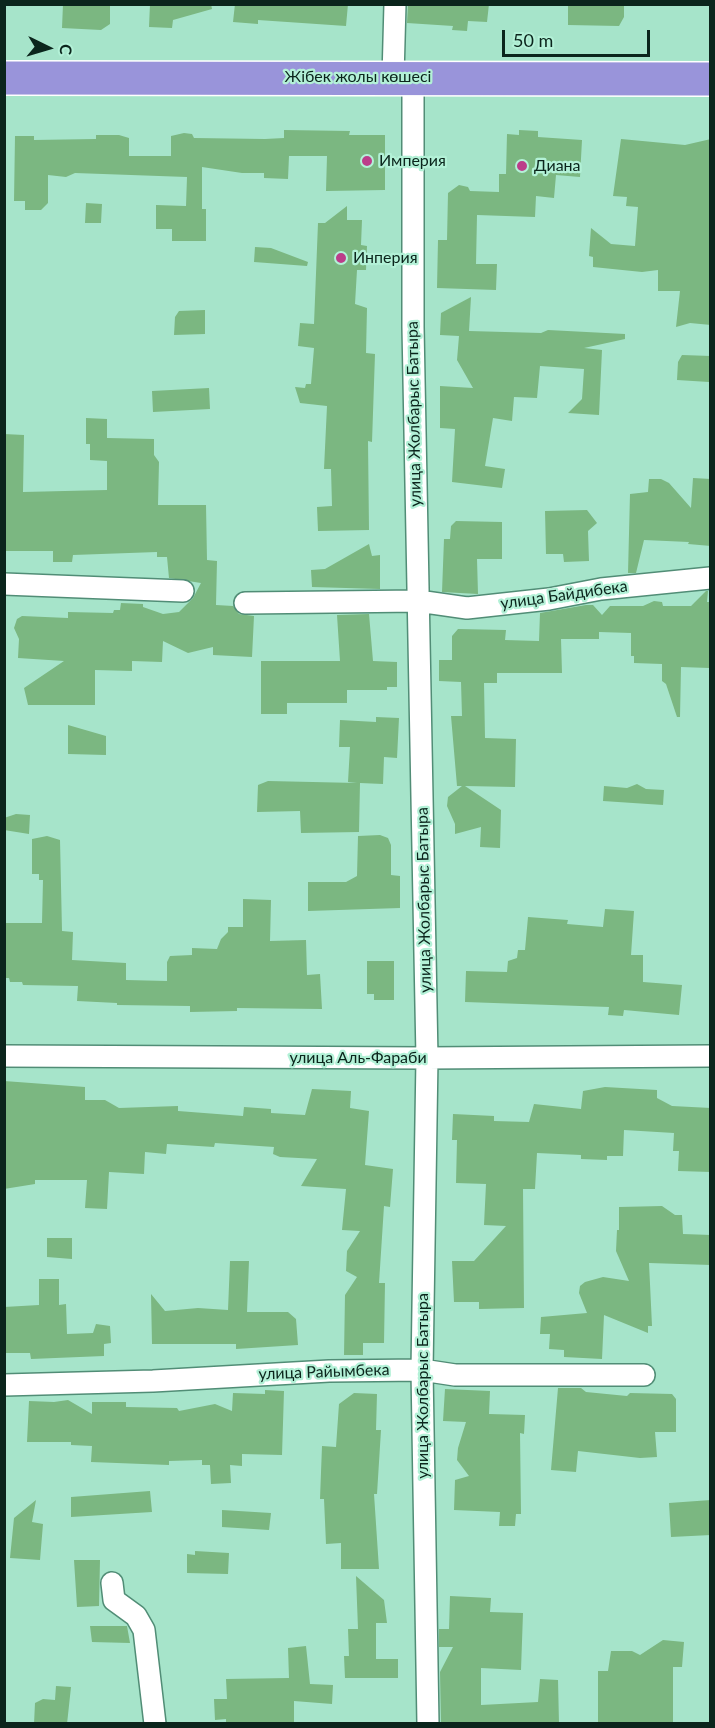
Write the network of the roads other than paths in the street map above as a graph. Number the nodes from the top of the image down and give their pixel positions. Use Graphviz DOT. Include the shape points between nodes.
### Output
graph roads {
  1 [pos="395,4"];
  2 [pos="403,77"];
  3 [pos="4,78"];
  4 [pos="711,79"];
  5 [pos="711,578"];
  6 [pos="4,584"];
  7 [pos="183,591"];
  8 [pos="418,601"];
  9 [pos="245,603"];
  10 [pos="4,1056"];
  11 [pos="711,1056"];
  12 [pos="427,1058"];
  13 [pos="422,1370"];
  14 [pos="644,1374"];
  15 [pos="4,1385"];
  16 [pos="112,1583"];
  17 [pos="155,1724"];
  18 [pos="428,1724"];
  1 -- 2 [label="street, улица Жолбарыс Батыра"];
  2 -- 3 [label="highway, Жібек жолы көшесі"];
  2 -- 4 [label="highway, Жібек жолы көшесі"];
  2 -- 8 [label="street, улица Жолбарыс Батыра" via="413,316"];
  5 -- 8 [label="street, улица Байдибека" via="467,608"];
  6 -- 7 [label="street"];
  8 -- 9 [label="street, улица Байдибека"];
  8 -- 12 [label="street, улица Жолбарыс Батыра"];
  10 -- 12 [label="street, улица Аль-Фараби"];
  11 -- 12 [label="street, улица Аль-Фараби"];
  12 -- 13 [label="street, улица Жолбарыс Батыра"];
  13 -- 14 [label="street, улица Райымбека" via="455,1375"];
  13 -- 15 [label="street, улица Райымбека"];
  13 -- 18 [label="street, улица Жолбарыс Батыра"];
  16 -- 17 [label="street" via="114,1600 136,1616 144,1630"];
}
